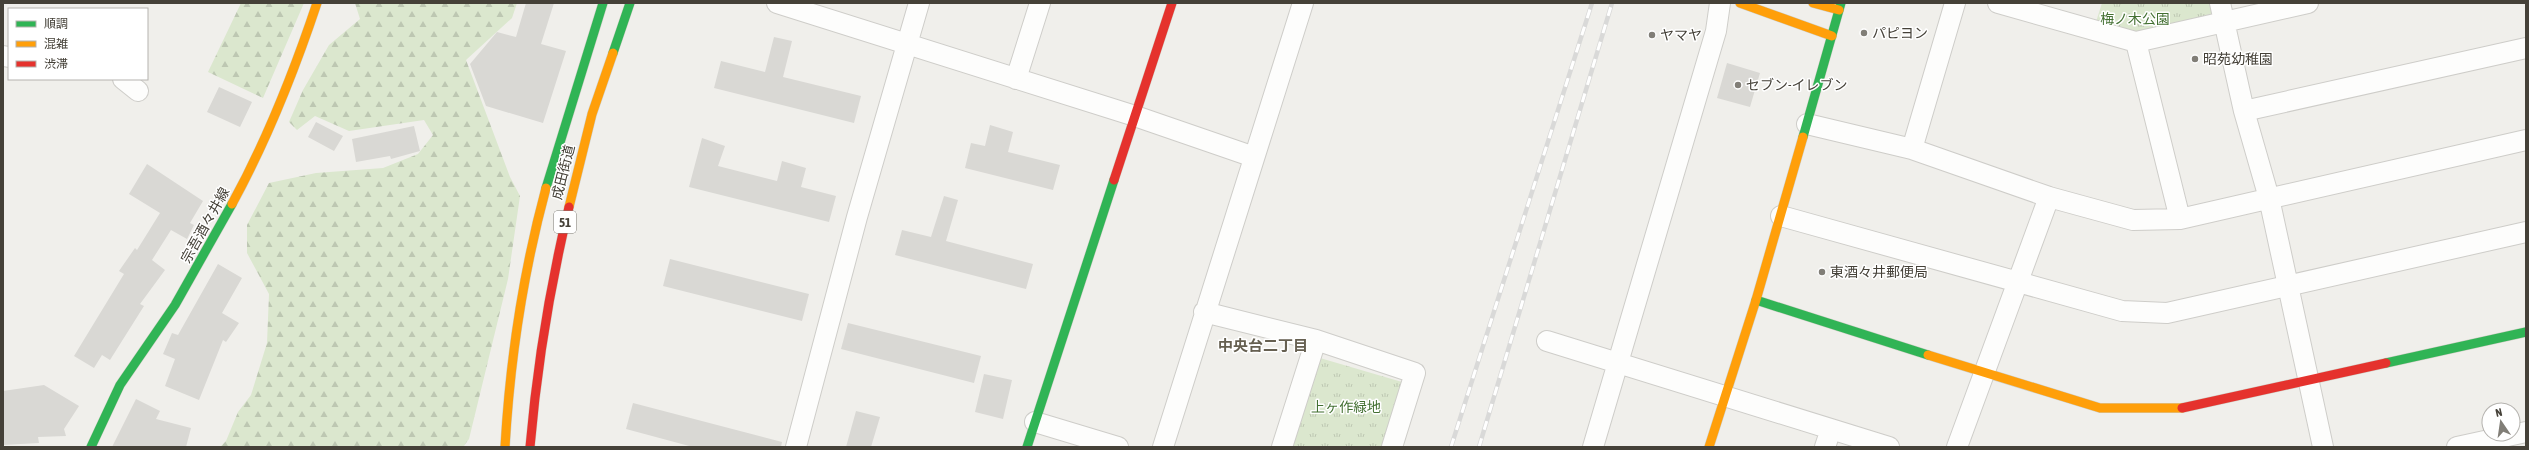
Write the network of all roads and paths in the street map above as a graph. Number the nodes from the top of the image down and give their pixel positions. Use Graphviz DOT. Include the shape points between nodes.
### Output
graph roads {
  1 [pos="317,3"];
  2 [pos="603,3"];
  3 [pos="630,3"];
  4 [pos="919,3"];
  5 [pos="1040,3"];
  6 [pos="1172,3"];
  7 [pos="1303,3"];
  8 [pos="1720,3"];
  9 [pos="1740,3"];
  10 [pos="1812,3"];
  11 [pos="1955,3"];
  12 [pos="1998,3"];
  13 [pos="2308,3"];
  14 [pos="789,5"];
  15 [pos="1840,6"];
  16 [pos="2222,12"];
  17 [pos="1832,36"];
  18 [pos="2136,42"];
  19 [pos="906,45"];
  20 [pos="2526,48"];
  21 [pos="1016,79"];
  22 [pos="2244,110"];
  23 [pos="1135,116"];
  24 [pos="1807,124"];
  25 [pos="2526,140"];
  26 [pos="1912,149"];
  27 [pos="1254,157"];
  28 [pos="2049,197"];
  29 [pos="2269,198"];
  30 [pos="1781,216"];
  31 [pos="2180,219"];
  32 [pos="2526,232"];
  33 [pos="2017,282"];
  34 [pos="2287,286"];
  35 [pos="1756,300"];
  36 [pos="1204,312"];
  37 [pos="2526,332"];
  38 [pos="1316,340"];
  39 [pos="1547,341"];
  40 [pos="1618,361"];
  41 [pos="1983,373"];
  42 [pos="2308,381"];
  43 [pos="1724,396"];
  44 [pos="1035,422"];
  45 [pos="2526,432"];
  46 [pos="1828,438"];
  47 [pos="91,447"];
  48 [pos="505,447"];
  49 [pos="530,447"];
  50 [pos="796,447"];
  51 [pos="1027,447"];
  52 [pos="1118,447"];
  53 [pos="1163,447"];
  54 [pos="1282,447"];
  55 [pos="1392,447"];
  56 [pos="1593,447"];
  57 [pos="1709,447"];
  58 [pos="1889,447"];
  59 [pos="1957,447"];
  60 [pos="2323,447"];
  61 [pos="2457,447"];
  1 -- 47 [label="main road, 宗吾酒々井線" via="295,68 255,162 175,305 120,385"];
  2 -- 48 [label="main road, 成田街道 / 51" via="555,155 527,270 511,369"];
  3 -- 49 [label="main road, 成田街道 / 51" via="592,114 559,249 536,379"];
  4 -- 19 [label="street"];
  5 -- 21 [label="street"];
  6 -- 23 [label="main road"];
  7 -- 27 [label="street"];
  8 -- 40 [label="street" via="1716,31"];
  9 -- 17 [label="main road"];
  10 -- 15 [label="main road"];
  11 -- 26 [label="street"];
  12 -- 18 [label="street"];
  13 -- 16 [label="street"];
  14 -- 19 [label="street"];
  15 -- 17 [label="main road"];
  16 -- 18 [label="street"];
  16 -- 22 [label="street"];
  17 -- 24 [label="main road"];
  18 -- 31 [label="street"];
  19 -- 21 [label="street"];
  19 -- 50 [label="street"];
  20 -- 22 [label="street"];
  21 -- 23 [label="street"];
  22 -- 29 [label="street"];
  23 -- 27 [label="street"];
  23 -- 44 [label="main road"];
  24 -- 26 [label="street"];
  24 -- 30 [label="main road"];
  25 -- 29 [label="street"];
  26 -- 28 [label="street"];
  27 -- 36 [label="street"];
  28 -- 31 [label="street" via="2133,220"];
  28 -- 33 [label="street"];
  29 -- 31 [label="street"];
  29 -- 34 [label="street"];
  30 -- 33 [label="street"];
  30 -- 35 [label="main road"];
  32 -- 34 [label="street"];
  33 -- 34 [label="street" via="2122,311 2167,313"];
  33 -- 41 [label="street"];
  34 -- 42 [label="street"];
  35 -- 41 [label="main road"];
  35 -- 43 [label="main road"];
  36 -- 38 [label="street"];
  36 -- 53 [label="street"];
  37 -- 42 [label="main road"];
  38 -- 54 [label="street"];
  38 -- 55 [label="street" via="1415,373"];
  39 -- 40 [label="street"];
  40 -- 43 [label="street"];
  40 -- 56 [label="street"];
  41 -- 42 [label="main road" via="2100,408 2183,408"];
  41 -- 59 [label="street"];
  42 -- 60 [label="street"];
  43 -- 46 [label="street"];
  43 -- 57 [label="main road"];
  44 -- 51 [label="main road"];
  44 -- 52 [label="street"];
  45 -- 61 [label="street"];
  46 -- 58 [label="street"];
}
